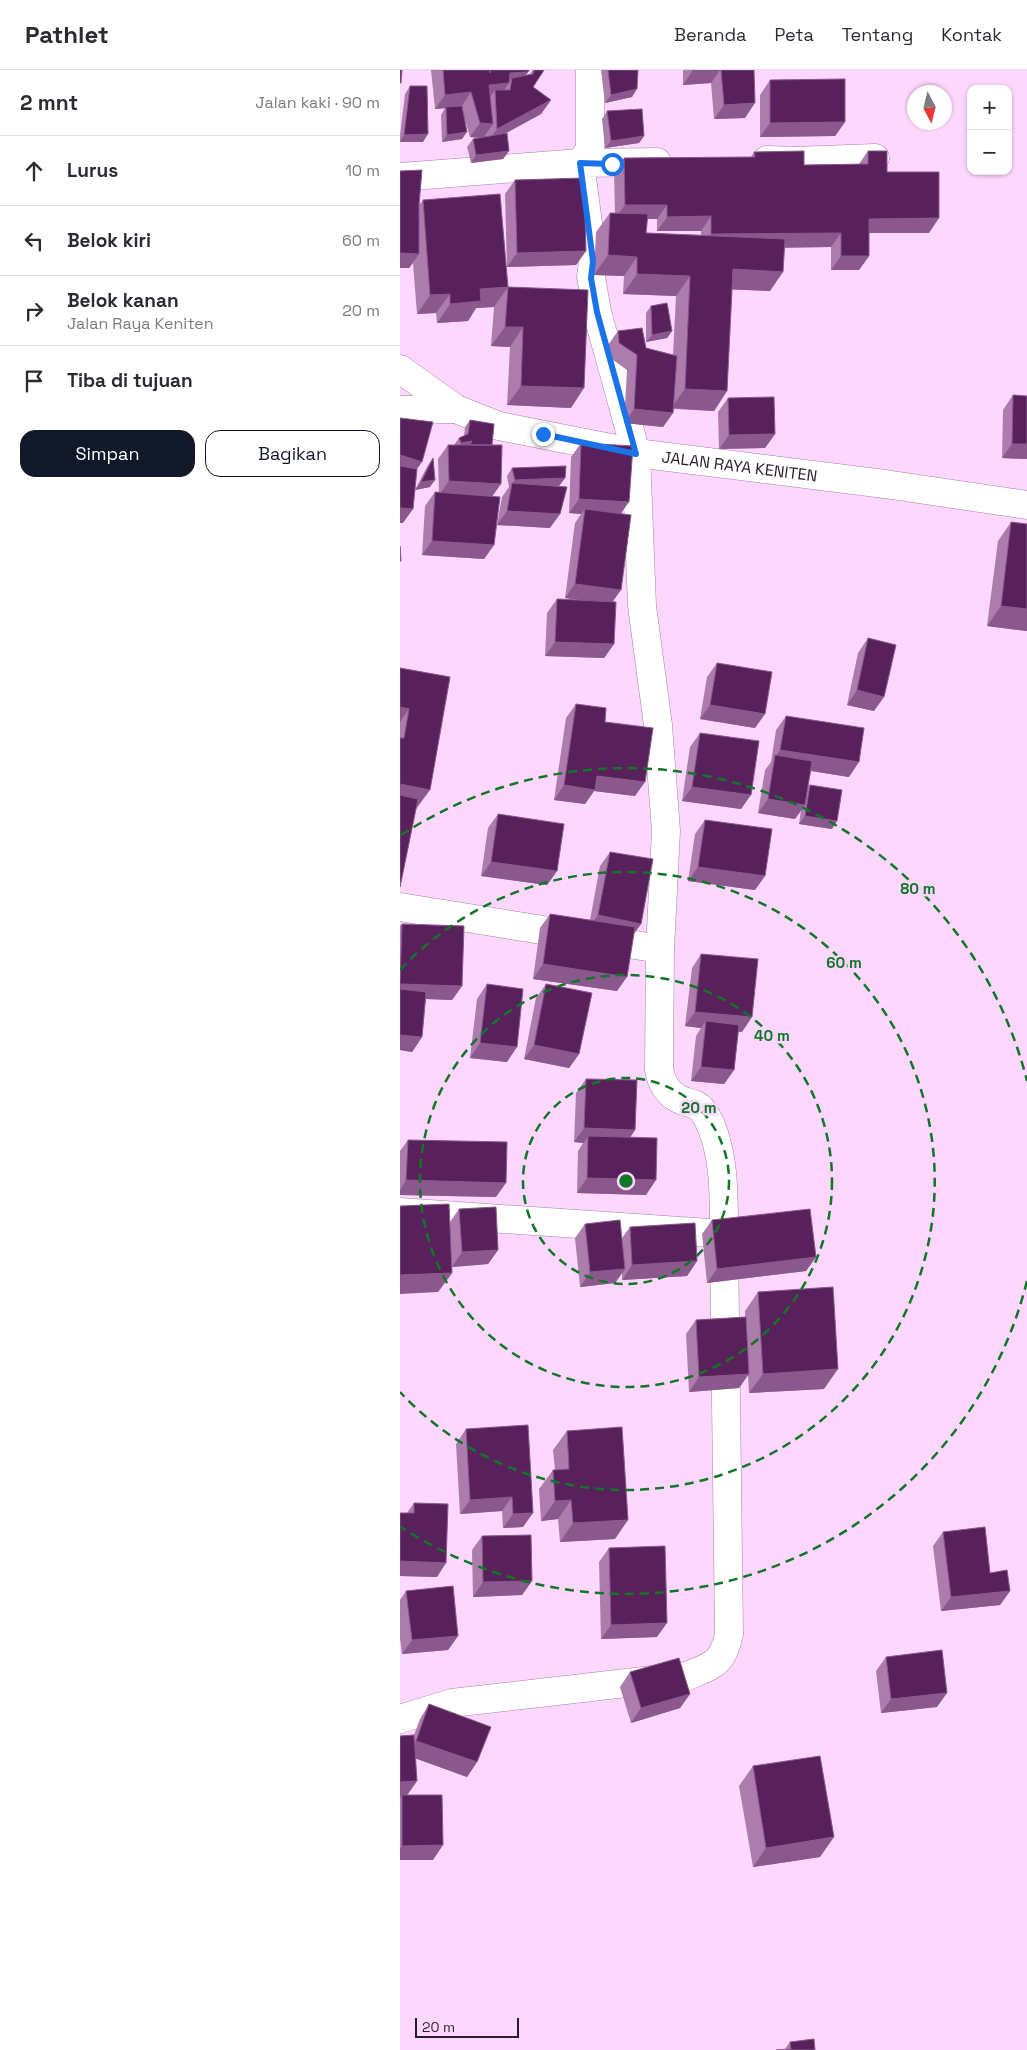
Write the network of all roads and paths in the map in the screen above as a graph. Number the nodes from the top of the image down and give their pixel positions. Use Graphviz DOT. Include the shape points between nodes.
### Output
graph roads {
  1 [pos="590,70"];
  2 [pos="875,158"];
  3 [pos="745,159"];
  4 [pos="678,161"];
  5 [pos="580,163"];
  6 [pos="400,177"];
  7 [pos="400,369"];
  8 [pos="456,409"];
  9 [pos="400,410"];
  10 [pos="636,454"];
  11 [pos="1027,505"];
  12 [pos="400,907"];
  13 [pos="660,949"];
  14 [pos="400,1212"];
  15 [pos="724,1234"];
  16 [pos="400,1719"];
  1 -- 5 [label="street" via="590,150"];
  2 -- 3 [label="street"];
  4 -- 5 [label="street"];
  5 -- 6 [label="street"];
  5 -- 10 [label="street" via="597,312"];
  7 -- 8 [label="street"];
  8 -- 9 [label="street"];
  8 -- 10 [label="street, JALAN RAYA KENITEN" via="499,426"];
  10 -- 11 [label="street, JALAN RAYA KENITEN"];
  10 -- 13 [label="street" via="642,606 658,725 666,831"];
  12 -- 13 [label="street"];
  13 -- 15 [label="street" via="661,1082 680,1100 701,1108 716,1139 724,1192"];
  14 -- 15 [label="street"];
  15 -- 16 [label="street" via="729,1634 726,1651 713,1665 687,1676 452,1703"];
}
